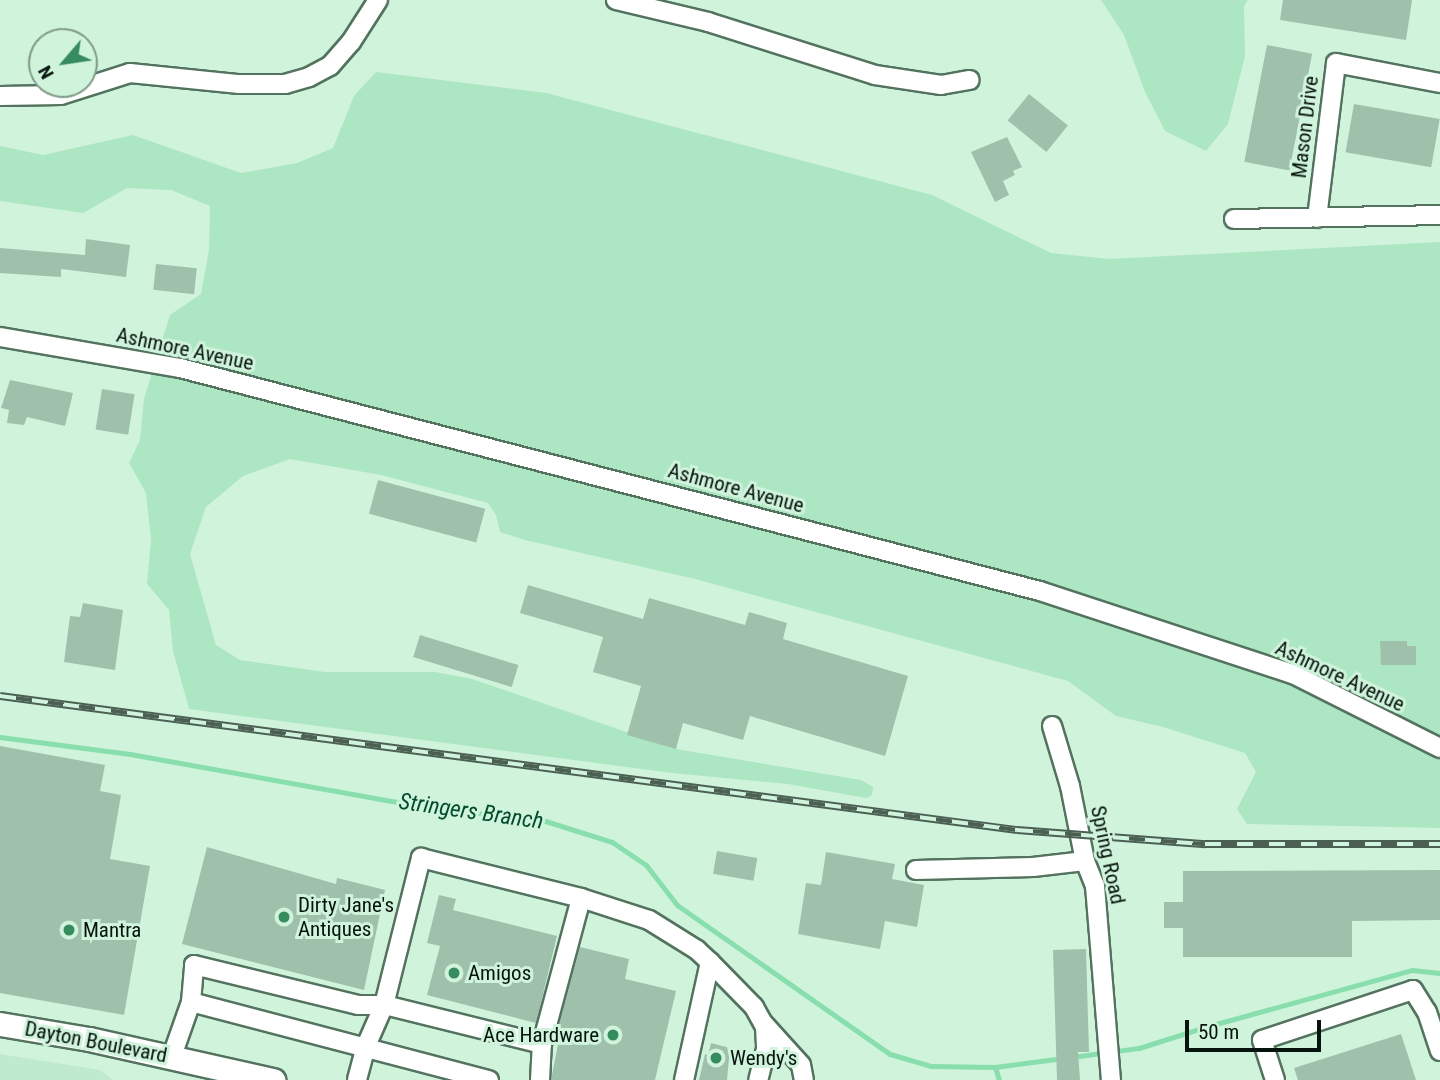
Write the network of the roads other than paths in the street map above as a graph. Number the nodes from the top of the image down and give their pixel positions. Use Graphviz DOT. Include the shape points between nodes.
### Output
graph roads {
  1 [pos="378,0"];
  2 [pos="615,0"];
  3 [pos="970,80"];
  4 [pos="1440,83"];
  5 [pos="0,96"];
  6 [pos="1440,215"];
  7 [pos="1317,218"];
  8 [pos="1234,219"];
  9 [pos="0,337"];
  10 [pos="1052,726"];
  11 [pos="1440,748"];
  12 [pos="1085,861"];
  13 [pos="916,870"];
  14 [pos="581,898"];
  15 [pos="710,962"];
  16 [pos="191,1002"];
  17 [pos="384,1005"];
  18 [pos="1434,1010"];
  19 [pos="0,1024"];
  20 [pos="764,1024"];
  21 [pos="542,1044"];
  22 [pos="366,1046"];
  23 [pos="1440,1051"];
  24 [pos="172,1056"];
  25 [pos="273,1080"];
  26 [pos="357,1080"];
  27 [pos="489,1080"];
  28 [pos="540,1080"];
  29 [pos="684,1080"];
  30 [pos="758,1080"];
  31 [pos="804,1080"];
  32 [pos="1111,1080"];
  33 [pos="1275,1080"];
  1 -- 5 [label="street" via="330,66 285,84 130,73 61,95"];
  2 -- 3 [label="street" via="708,22 875,75 941,85"];
  4 -- 7 [label="street, Mason Drive" via="1336,63"];
  6 -- 7 [label="street"];
  7 -- 8 [label="street"];
  9 -- 11 [label="street, Ashmore Avenue" via="180,368 1040,591 1293,674"];
  10 -- 12 [label="street, Spring Road"];
  12 -- 13 [label="street"];
  12 -- 32 [label="street, Spring Road" via="1095,886"];
  14 -- 15 [label="street" via="649,920"];
  14 -- 17 [label="street" via="421,858"];
  14 -- 21 [label="street"];
  15 -- 20 [label="street" via="754,1007"];
  15 -- 29 [label="street"];
  16 -- 17 [label="street" via="194,965 358,1005"];
  16 -- 22 [label="street"];
  16 -- 24 [label="street"];
  17 -- 21 [label="street"];
  17 -- 22 [label="street"];
  18 -- 23 [label="street"];
  18 -- 33 [label="street" via="1413,990 1262,1040"];
  19 -- 24 [label="main road, Dayton Boulevard"];
  20 -- 30 [label="street" via="766,1049"];
  20 -- 31 [label="street" via="801,1065"];
  21 -- 28 [label="street"];
  22 -- 26 [label="street"];
  22 -- 27 [label="street"];
  24 -- 25 [label="main road, Dayton Boulevard"];
}
